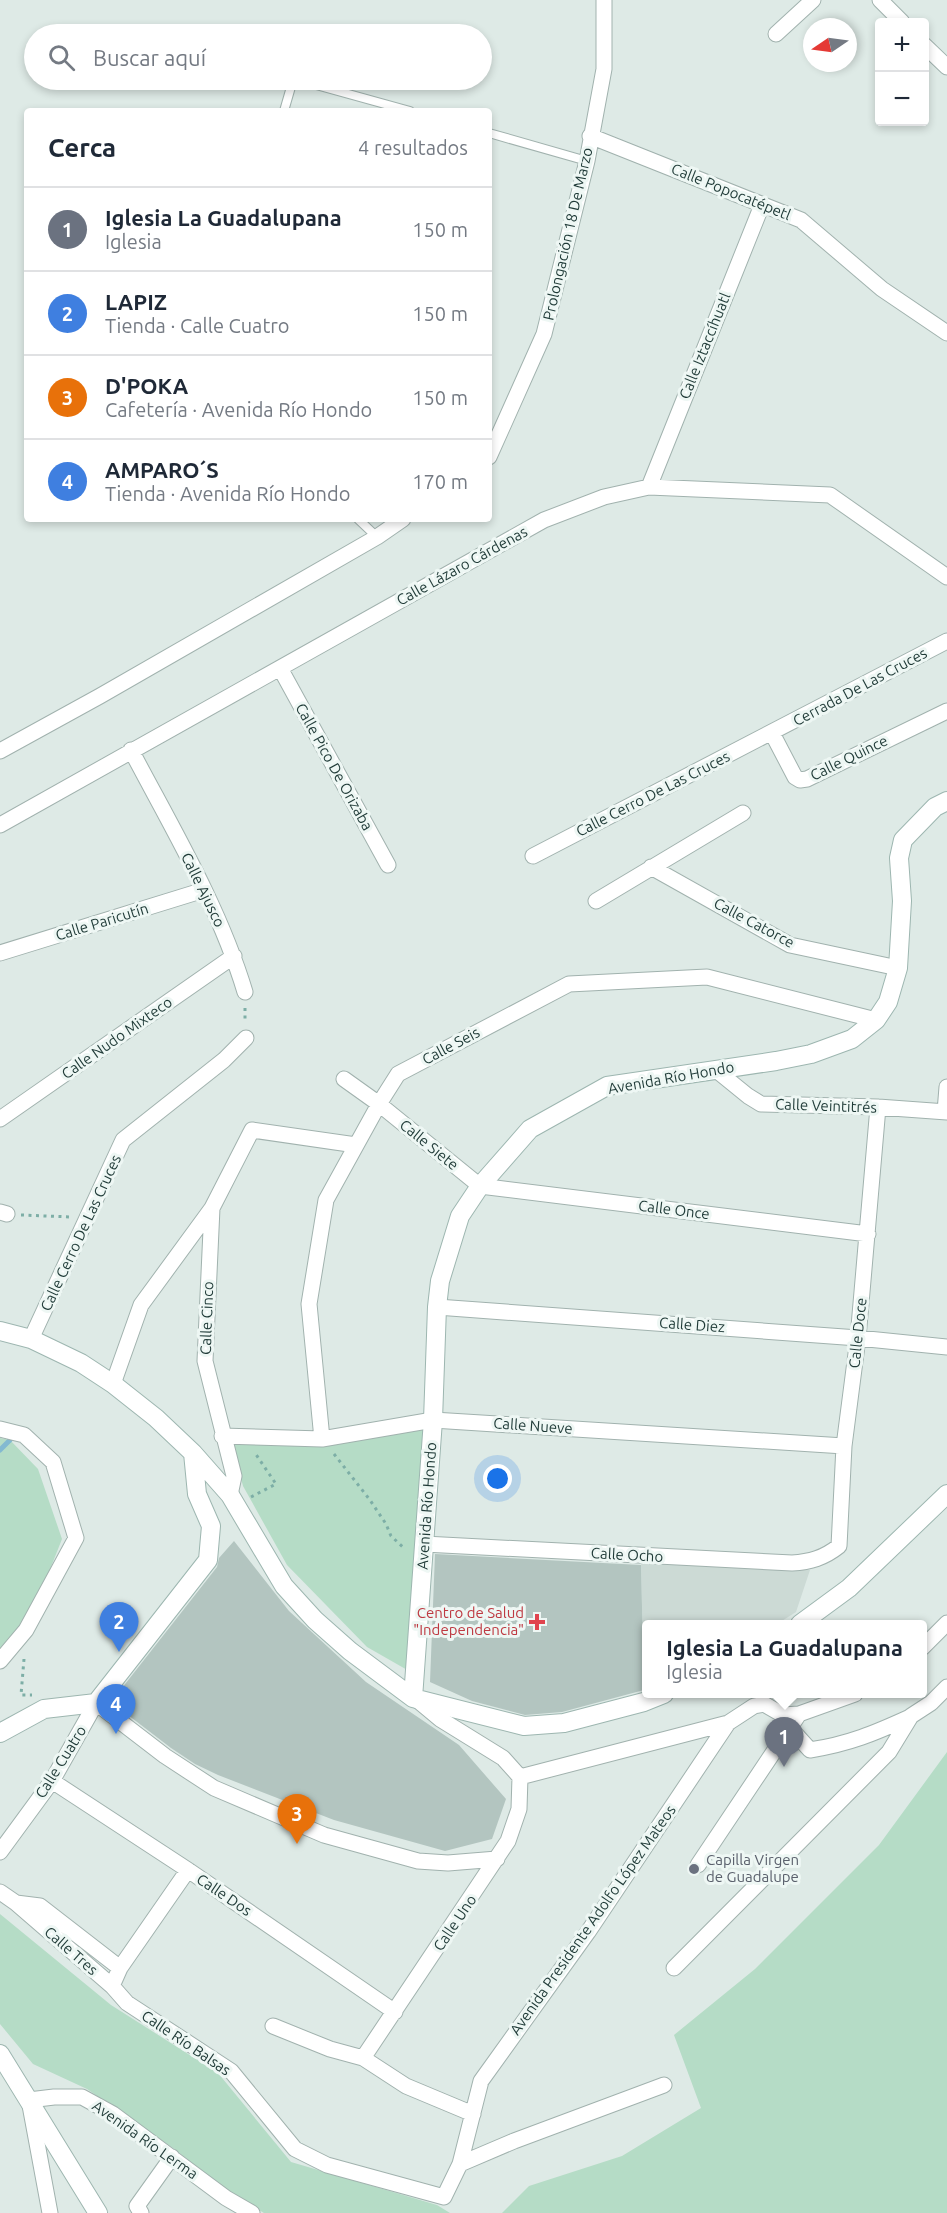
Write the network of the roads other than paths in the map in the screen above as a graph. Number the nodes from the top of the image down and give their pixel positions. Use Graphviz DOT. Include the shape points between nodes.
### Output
graph roads {
  1 [pos="604,0"];
  2 [pos="813,0"];
  3 [pos="880,0"];
  4 [pos="898,18"];
  5 [pos="776,34"];
  6 [pos="929,50"];
  7 [pos="947,67"];
  8 [pos="290,90"];
  9 [pos="334,90"];
  10 [pos="285,108"];
  11 [pos="399,108"];
  12 [pos="492,134"];
  13 [pos="590,136"];
  14 [pos="587,161"];
  15 [pos="762,205"];
  16 [pos="947,333"];
  17 [pos="492,450"];
  18 [pos="649,487"];
  19 [pos="361,522"];
  20 [pos="399,522"];
  21 [pos="377,537"];
  22 [pos="947,577"];
  23 [pos="947,641"];
  24 [pos="280,668"];
  25 [pos="947,711"];
  26 [pos="772,733"];
  27 [pos="131,750"];
  28 [pos="0,751"];
  29 [pos="947,801"];
  30 [pos="743,813"];
  31 [pos="0,825"];
  32 [pos="534,856"];
  33 [pos="388,865"];
  34 [pos="651,867"];
  35 [pos="204,890"];
  36 [pos="596,900"];
  37 [pos="0,953"];
  38 [pos="234,956"];
  39 [pos="898,968"];
  40 [pos="245,992"];
  41 [pos="876,1020"];
  42 [pos="246,1038"];
  43 [pos="716,1070"];
  44 [pos="344,1079"];
  45 [pos="947,1086"];
  46 [pos="379,1104"];
  47 [pos="878,1107"];
  48 [pos="946,1112"];
  49 [pos="0,1119"];
  50 [pos="356,1144"];
  51 [pos="480,1186"];
  52 [pos="212,1209"];
  53 [pos="868,1234"];
  54 [pos="437,1307"];
  55 [pos="0,1331"];
  56 [pos="858,1338"];
  57 [pos="31,1339"];
  58 [pos="947,1347"];
  59 [pos="113,1384"];
  60 [pos="433,1420"];
  61 [pos="0,1429"];
  62 [pos="222,1436"];
  63 [pos="322,1439"];
  64 [pos="844,1446"];
  65 [pos="193,1453"];
  66 [pos="947,1494"];
  67 [pos="238,1497"];
  68 [pos="424,1544"];
  69 [pos="829,1554"];
  70 [pos="805,1620"];
  71 [pos="947,1623"];
  72 [pos="927,1643"];
  73 [pos="0,1661"];
  74 [pos="947,1688"];
  75 [pos="413,1698"];
  76 [pos="654,1698"];
  77 [pos="844,1698"];
  78 [pos="96,1703"];
  79 [pos="800,1714"];
  80 [pos="911,1716"];
  81 [pos="728,1723"];
  82 [pos="791,1729"];
  83 [pos="0,1733"];
  84 [pos="520,1777"];
  85 [pos="52,1781"];
  86 [pos="0,1852"];
  87 [pos="497,1859"];
  88 [pos="698,1865"];
  89 [pos="188,1870"];
  90 [pos="0,1892"];
  91 [pos="16,1903"];
  92 [pos="120,1968"];
  93 [pos="674,1968"];
  94 [pos="112,1986"];
  95 [pos="395,2012"];
  96 [pos="273,2026"];
  97 [pos="0,2054"];
  98 [pos="363,2058"];
  99 [pos="664,2085"];
  100 [pos="29,2100"];
  101 [pos="473,2114"];
  102 [pos="172,2157"];
  103 [pos="460,2164"];
  104 [pos="444,2197"];
  105 [pos="50,2213"];
  106 [pos="98,2213"];
  107 [pos="141,2213"];
  108 [pos="252,2213"];
  1 -- 13 [label="street, Prolongación 18 De Marzo" via="604,69"];
  2 -- 5 [label="street"];
  3 -- 4 [label="street"];
  6 -- 7 [label="street"];
  8 -- 10 [label="lane"];
  9 -- 11 [label="lane"];
  12 -- 14 [label="lane"];
  13 -- 14 [label="street, Prolongación 18 De Marzo"];
  13 -- 15 [label="street, Calle Popocatépetl"];
  14 -- 17 [label="street, Prolongación 18 De Marzo" via="544,334"];
  15 -- 16 [label="street, Calle Popocatépetl" via="801,220 882,289"];
  15 -- 18 [label="street, Calle Iztaccíhuatl"];
  18 -- 22 [label="street, Calle Lázaro Cárdenas" via="830,495"];
  18 -- 24 [label="street, Calle Lázaro Cárdenas" via="604,497 544,520"];
  19 -- 21 [label="lane"];
  20 -- 21 [label="street"];
  21 -- 28 [label="street"];
  23 -- 26 [label="street, Cerrada De Las Cruces"];
  24 -- 27 [label="street, Calle Lázaro Cárdenas"];
  24 -- 33 [label="street, Calle Pico De Orizaba"];
  25 -- 26 [label="street, Calle Quince" via="800,780"];
  26 -- 32 [label="street, Calle Cerro De Las Cruces"];
  27 -- 31 [label="street, Calle Lázaro Cárdenas"];
  27 -- 35 [label="street, Calle Ajusco"];
  29 -- 39 [label="street, Avenida Río Hondo" via="935,807 903,840 899,858 902,901"];
  30 -- 34 [label="street"];
  34 -- 36 [label="street"];
  34 -- 39 [label="street, Calle Catorce" via="790,945"];
  35 -- 37 [label="street, Calle Paricutín"];
  35 -- 38 [label="street, Calle Ajusco"];
  38 -- 40 [label="street, Calle Ajusco"];
  38 -- 49 [label="street, Calle Nudo Mixteco"];
  39 -- 41 [label="street, Avenida Río Hondo" via="888,1002"];
  41 -- 43 [label="street, Avenida Río Hondo" via="852,1040 811,1054"];
  41 -- 46 [label="street, Calle Seis" via="707,977 569,984 398,1074"];
  42 -- 57 [label="street, Calle Cerro De Las Cruces" via="123,1140"];
  43 -- 47 [label="street, Calle Veintitrés" via="761,1104"];
  43 -- 51 [label="street, Avenida Río Hondo" via="607,1086 530,1129"];
  44 -- 46 [label="street, Calle Siete"];
  45 -- 48 [label="street"];
  46 -- 50 [label="street, Calle Seis"];
  46 -- 51 [label="street, Calle Siete"];
  47 -- 48 [label="street, Calle Veintitrés"];
  47 -- 53 [label="street, Calle Doce"];
  50 -- 52 [label="street" via="252,1130"];
  50 -- 63 [label="street, Calle Seis" via="326,1200 309,1304"];
  51 -- 53 [label="street, Calle Once"];
  51 -- 54 [label="street, Avenida Río Hondo" via="460,1216 440,1281"];
  52 -- 59 [label="street" via="141,1305"];
  52 -- 62 [label="street, Calle Cinco" via="205,1361"];
  53 -- 56 [label="street, Calle Doce"];
  54 -- 56 [label="street, Calle Diez"];
  54 -- 60 [label="street, Avenida Río Hondo"];
  55 -- 57 [label="street"];
  56 -- 58 [label="street, Calle Diez"];
  56 -- 64 [label="street, Calle Doce"];
  57 -- 59 [label="street" via="81,1363"];
  59 -- 65 [label="street"];
  60 -- 63 [label="street, Calle Nueve"];
  60 -- 64 [label="street, Calle Nueve"];
  60 -- 68 [label="street, Avenida Río Hondo"];
  61 -- 73 [label="street" via="24,1436 53,1462 76,1538 26,1630"];
  62 -- 63 [label="street, Calle Nueve"];
  62 -- 67 [label="street, Calle Cinco"];
  64 -- 69 [label="street, Calle Doce" via="839,1546"];
  65 -- 67 [label="street"];
  65 -- 78 [label="street, Calle Cuatro" via="197,1494 211,1526 208,1560"];
  66 -- 70 [label="street" via="849,1588"];
  67 -- 75 [label="street" via="284,1586 350,1652"];
  68 -- 69 [label="street, Calle Ocho" via="792,1563"];
  68 -- 75 [label="street, Avenida Río Hondo"];
  71 -- 72 [label="street"];
  74 -- 80 [label="street"];
  75 -- 76 [label="street" via="524,1726 564,1723"];
  75 -- 84 [label="street" via="503,1758"];
  77 -- 79 [label="street"];
  78 -- 83 [label="street" via="44,1709"];
  78 -- 85 [label="street, Calle Cuatro"];
  78 -- 87 [label="street" via="214,1788 324,1835 418,1861"];
  79 -- 81 [label="street, Avenida Presidente Adolfo López Mateos" via="783,1715 764,1704"];
  79 -- 82 [label="street"];
  80 -- 82 [label="street" via="869,1736 810,1750"];
  80 -- 93 [label="street" via="889,1752"];
  81 -- 84 [label="street"];
  81 -- 101 [label="street, Avenida Presidente Adolfo López Mateos" via="588,1932 481,2081"];
  82 -- 88 [label="street"];
  84 -- 87 [label="street, Calle Uno" via="519,1809"];
  85 -- 86 [label="street, Calle Cuatro"];
  85 -- 89 [label="street, Calle Dos"];
  87 -- 95 [label="street, Calle Uno"];
  89 -- 92 [label="street, Calle Tres"];
  89 -- 95 [label="street, Calle Dos"];
  90 -- 91 [label="street, Calle Tres"];
  91 -- 92 [label="street, Calle Tres" via="40,1906"];
  91 -- 94 [label="street, Calle Tres"];
  92 -- 94 [label="street, Calle Tres"];
  94 -- 104 [label="street, Calle Río Balsas" via="127,2003 231,2071 295,2149 327,2165"];
  95 -- 98 [label="street, Calle Uno"];
  96 -- 98 [label="street"];
  97 -- 100 [label="street"];
  98 -- 101 [label="street" via="406,2086"];
  99 -- 103 [label="street"];
  100 -- 102 [label="street, Avenida Río Lerma" via="82,2097 113,2114"];
  100 -- 105 [label="street"];
  100 -- 106 [label="street"];
  101 -- 103 [label="street, Avenida Presidente Adolfo López Mateos"];
  102 -- 107 [label="street" via="137,2206"];
  102 -- 108 [label="street, Avenida Río Lerma"];
  103 -- 104 [label="street, Avenida Presidente Adolfo López Mateos"];
}
